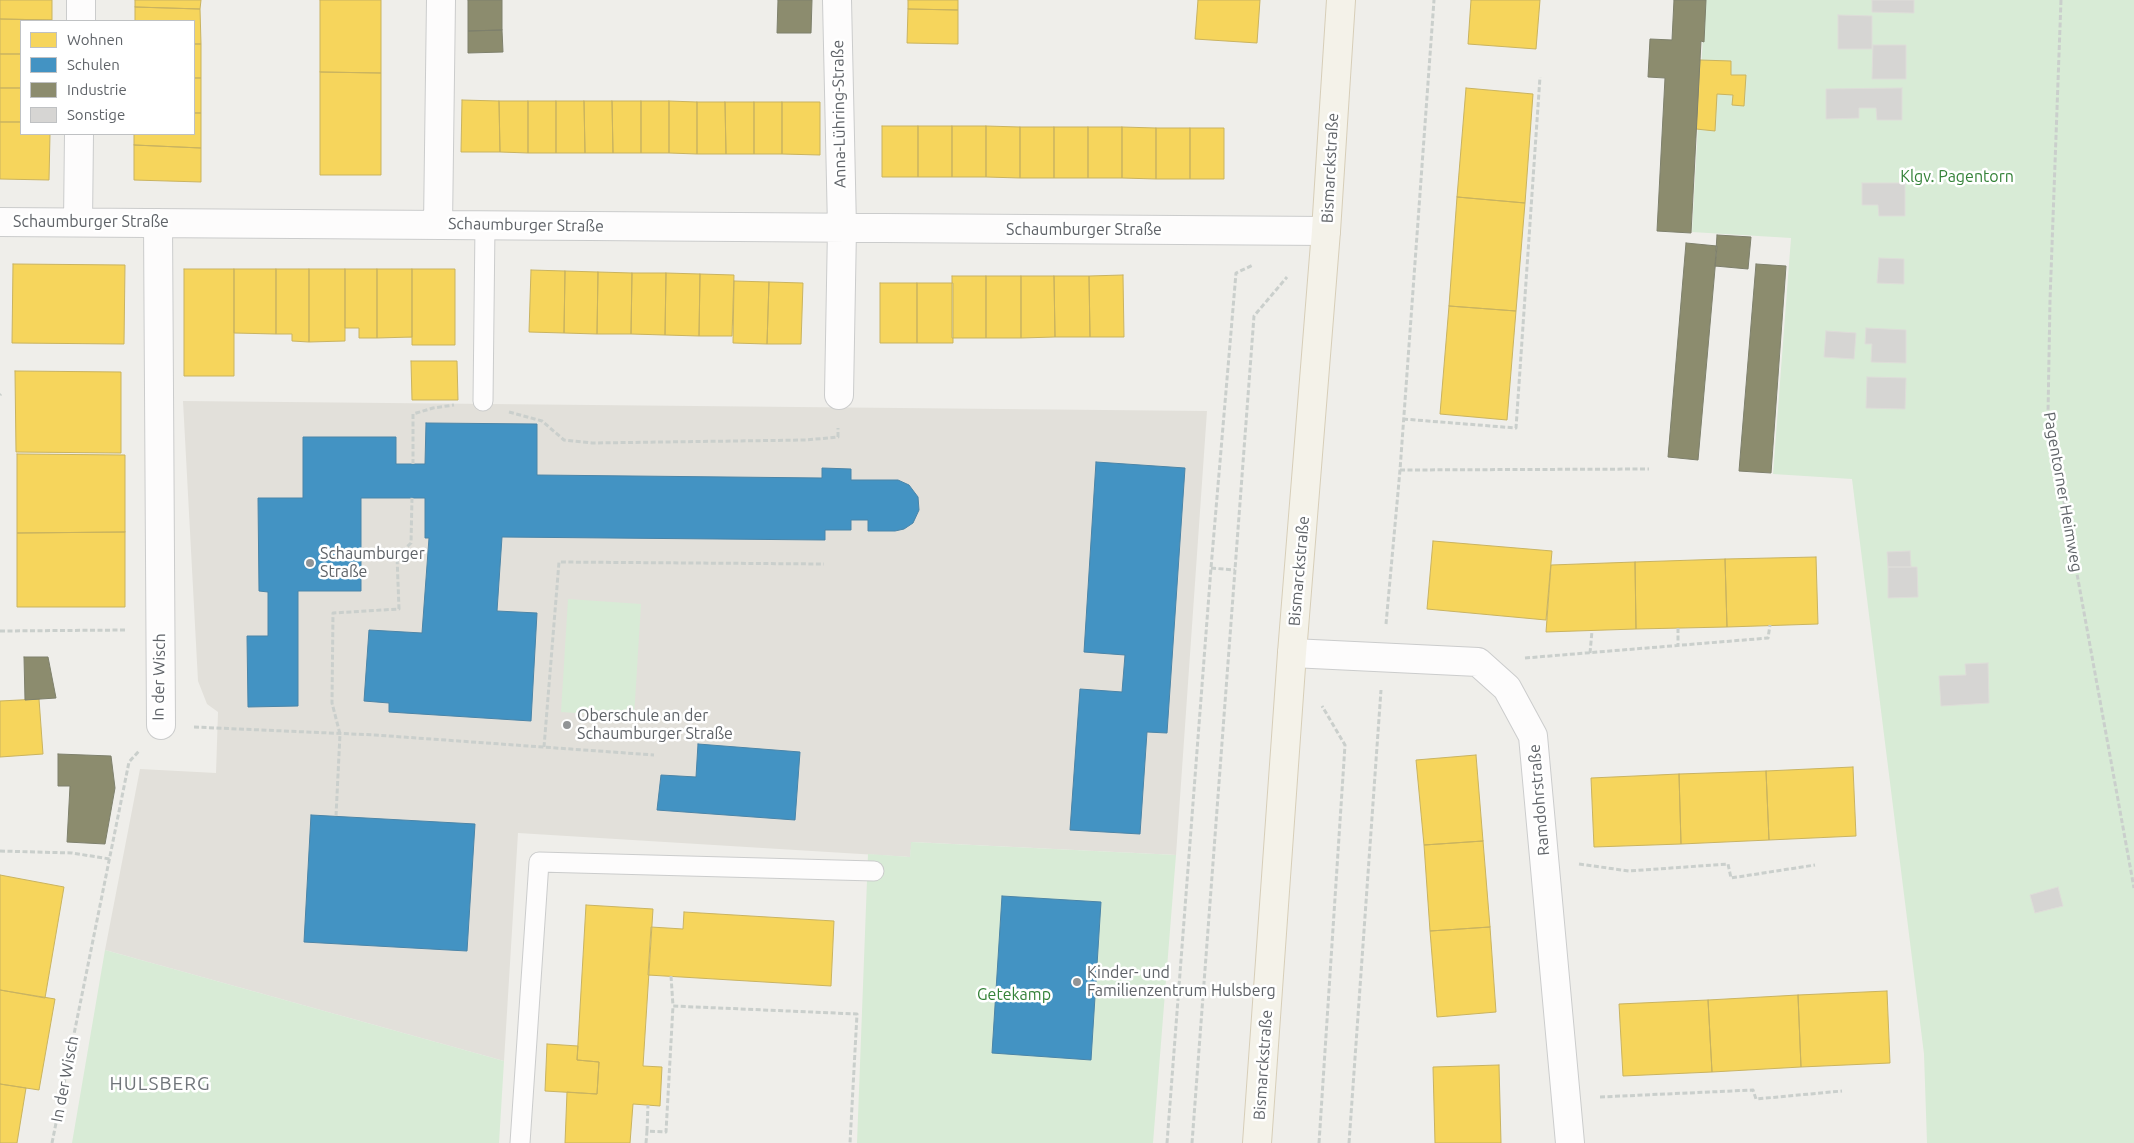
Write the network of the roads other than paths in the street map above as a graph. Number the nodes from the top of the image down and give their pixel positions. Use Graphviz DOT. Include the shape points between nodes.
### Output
graph roads {
  1 [pos="82,0"];
  2 [pos="442,0"];
  3 [pos="836,0"];
  4 [pos="1341,0"];
  5 [pos="81,20"];
  6 [pos="79,135"];
  7 [pos="0,222"];
  8 [pos="78,222"];
  9 [pos="158,223"];
  10 [pos="438,225"];
  11 [pos="485,225"];
  12 [pos="842,228"];
  13 [pos="1326,231"];
  14 [pos="838,395"];
  15 [pos="484,401"];
  16 [pos="1292,653"];
  17 [pos="161,725"];
  18 [pos="874,872"];
  19 [pos="520,1143"];
  20 [pos="1257,1143"];
  21 [pos="1570,1143"];
  1 -- 5 [label="street"];
  2 -- 10 [label="street"];
  3 -- 12 [label="street, Anna-Lühring-Straße"];
  4 -- 13 [label="main road, Bismarckstraße"];
  6 -- 8 [label="street"];
  7 -- 8 [label="street, Schaumburger Straße"];
  8 -- 9 [label="street, Schaumburger Straße"];
  9 -- 10 [label="street, Schaumburger Straße"];
  9 -- 17 [label="street, In der Wisch"];
  10 -- 11 [label="street, Schaumburger Straße"];
  11 -- 12 [label="street, Schaumburger Straße"];
  11 -- 15 [label="lane"];
  12 -- 13 [label="street, Schaumburger Straße"];
  12 -- 14 [label="street"];
  13 -- 16 [label="main road, Bismarckstraße"];
  16 -- 20 [label="main road, Bismarckstraße"];
  16 -- 21 [label="street, Ramdohrstraße" via="1478,662 1507,688 1533,736"];
  18 -- 19 [label="lane" via="539,862"];
}
